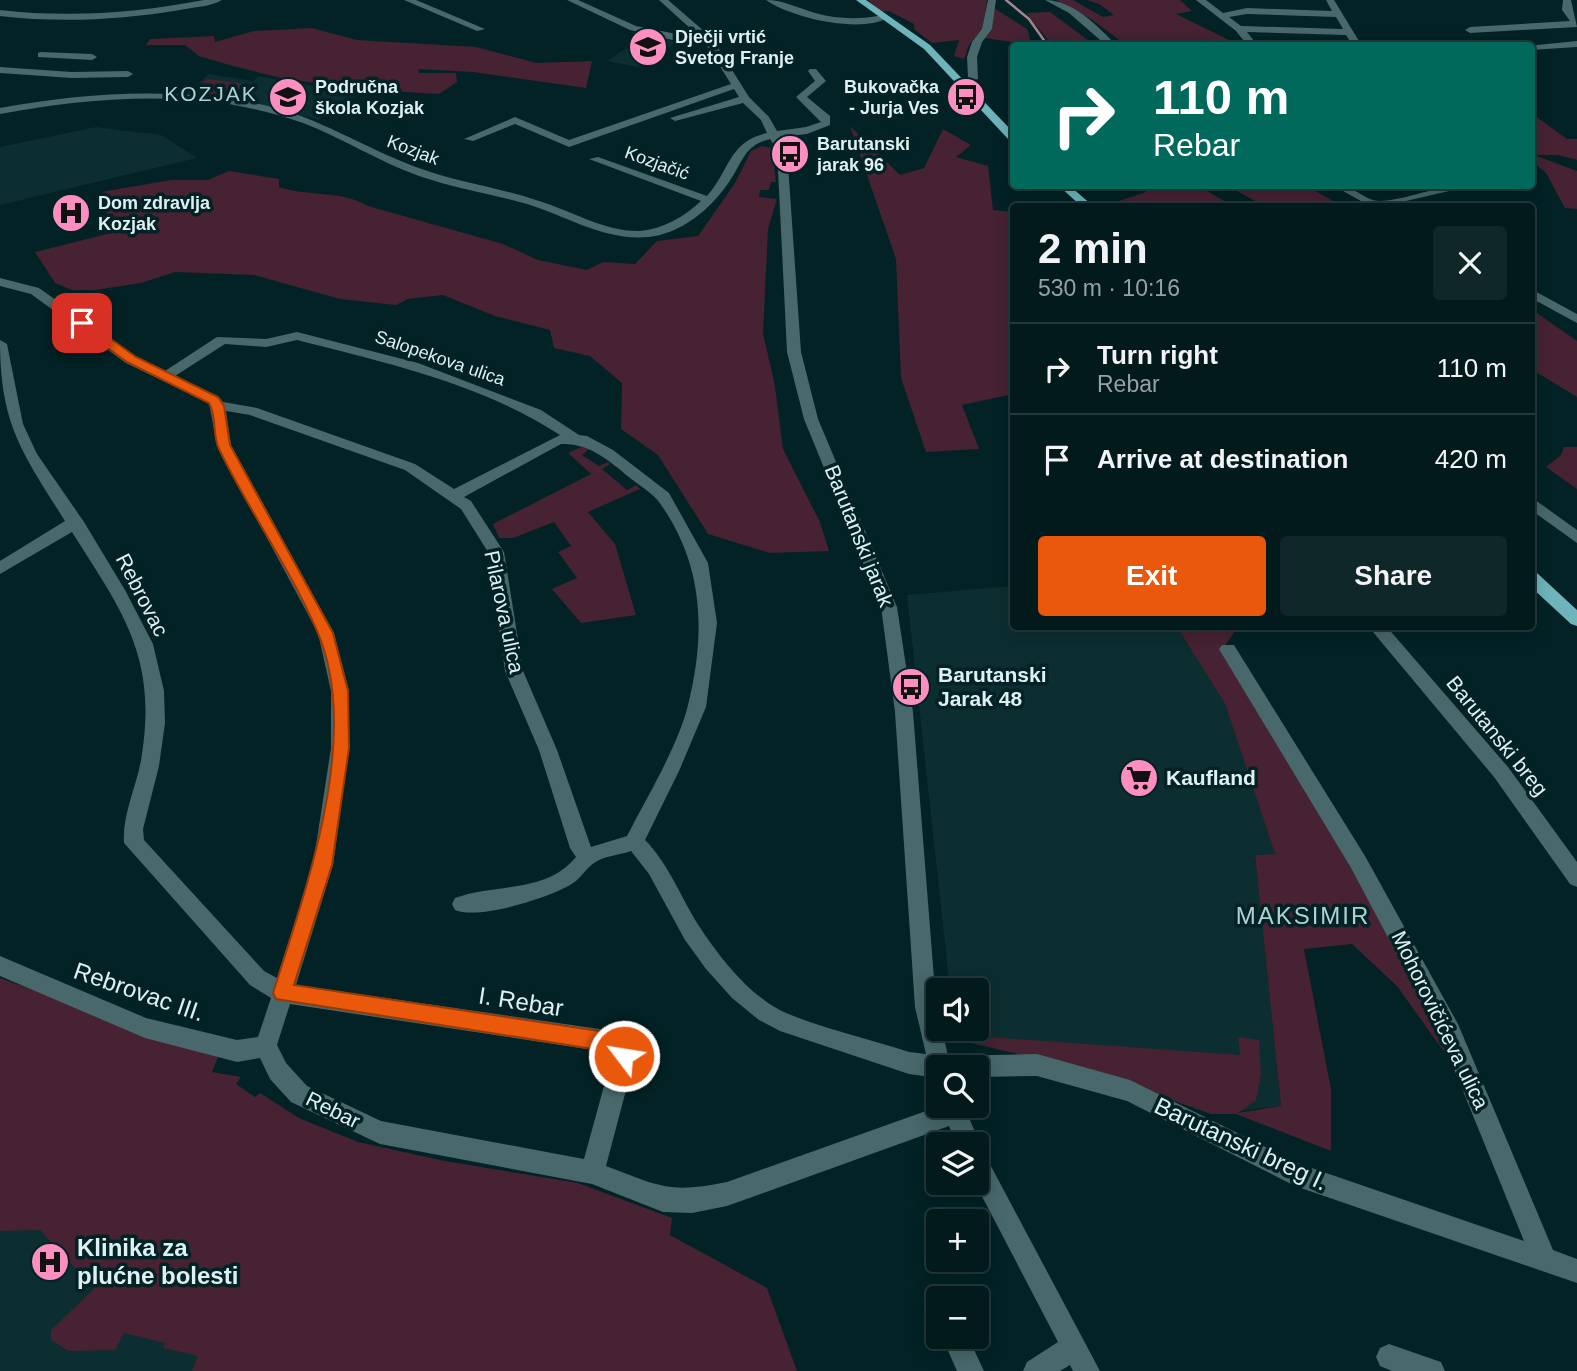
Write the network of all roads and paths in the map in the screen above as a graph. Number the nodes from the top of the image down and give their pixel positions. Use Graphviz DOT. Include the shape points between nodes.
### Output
graph roads {
  1 [pos="218,0"];
  2 [pos="408,0"];
  3 [pos="571,0"];
  4 [pos="663,0"];
  5 [pos="770,0"];
  6 [pos="860,0"];
  7 [pos="992,0"];
  8 [pos="1049,0"];
  9 [pos="1200,0"];
  10 [pos="1330,0"];
  11 [pos="1567,0"];
  12 [pos="0,13"];
  13 [pos="1337,14"];
  14 [pos="1221,16"];
  15 [pos="882,18"];
  16 [pos="47,19"];
  17 [pos="1576,23"];
  18 [pos="5,25"];
  19 [pos="480,29"];
  20 [pos="1239,29"];
  21 [pos="1470,30"];
  22 [pos="1349,32"];
  23 [pos="709,40"];
  24 [pos="1108,42"];
  25 [pos="1250,42"];
  26 [pos="1355,42"];
  27 [pos="1577,44"];
  28 [pos="1535,47"];
  29 [pos="41,55"];
  30 [pos="0,70"];
  31 [pos="813,71"];
  32 [pos="128,74"];
  33 [pos="72,75"];
  34 [pos="960,82"];
  35 [pos="741,92"];
  36 [pos="0,111"];
  37 [pos="775,135"];
  38 [pos="1010,135"];
  39 [pos="615,138"];
  40 [pos="469,139"];
  41 [pos="594,159"];
  42 [pos="1067,189"];
  43 [pos="1346,189"];
  44 [pos="1452,189"];
  45 [pos="708,200"];
  46 [pos="1084,203"];
  47 [pos="1371,203"];
  48 [pos="1390,203"];
  49 [pos="0,282"];
  50 [pos="1535,295"];
  51 [pos="1577,319"];
  52 [pos="0,344"];
  53 [pos="166,376"];
  54 [pos="5,398"];
  55 [pos="218,406"];
  56 [pos="573,437"];
  57 [pos="455,495"];
  58 [pos="1535,505"];
  59 [pos="76,522"];
  60 [pos="1577,538"];
  61 [pos="0,568"];
  62 [pos="1535,581"];
  63 [pos="1577,620"];
  64 [pos="1379,630"];
  65 [pos="1228,649"];
  66 [pos="634,842"];
  67 [pos="588,856"];
  68 [pos="1577,878"];
  69 [pos="462,904"];
  70 [pos="0,966"];
  71 [pos="282,993"];
  72 [pos="266,1046"];
  73 [pos="937,1055"];
  74 [pos="926,1065"];
  75 [pos="989,1066"];
  76 [pos="930,1118"];
  77 [pos="592,1172"];
  78 [pos="989,1186"];
  79 [pos="1544,1259"];
  80 [pos="1577,1271"];
  81 [pos="1073,1348"];
  82 [pos="961,1349"];
  83 [pos="1389,1357"];
  84 [pos="971,1371"];
  85 [pos="1036,1371"];
  86 [pos="1087,1371"];
  87 [pos="1432,1371"];
  1 -- 16 [label="street" via="138,15"];
  2 -- 19 [label="street"];
  3 -- 23 [label="street" via="633,28 698,43"];
  4 -- 23 [label="street, Barutanski jarak"];
  5 -- 15 [label="street" via="795,11 842,21"];
  6 -- 15 [label="main road"];
  7 -- 34 [label="street" via="989,24 972,57 973,79"];
  8 -- 24 [label="street" via="1072,11"];
  9 -- 14 [label="street"];
  10 -- 13 [label="street"];
  11 -- 17 [label="street" via="1567,10"];
  12 -- 16 [label="street"];
  13 -- 14 [label="street" via="1247,12"];
  13 -- 22 [label="street"];
  14 -- 20 [label="street"];
  15 -- 34 [label="main road" via="918,39"];
  16 -- 18 [label="street"];
  17 -- 21 [label="street"];
  20 -- 22 [label="street"];
  20 -- 25 [label="street"];
  22 -- 26 [label="street"];
  23 -- 35 [label="street, Barutanski jarak"];
  27 -- 28 [label="street"];
  29 -- 33 [label="street" via="93,56"];
  30 -- 33 [label="street"];
  31 -- 37 [label="street" via="821,81 800,97 826,118 826,123"];
  32 -- 33 [label="street"];
  34 -- 38 [label="main road"];
  35 -- 37 [label="street, Barutanski jarak"];
  35 -- 39 [label="street"];
  35 -- 40 [label="street" via="569,144 515,120"];
  36 -- 45 [label="street, Kozjak" via="118,97 187,98 250,106 307,121 424,174 533,203 620,233 646,234 671,228"];
  37 -- 45 [label="street, Kozjak" via="742,148 724,183"];
  37 -- 73 [label="street, Barutanski jarak" via="784,159 791,321 802,388 889,607 904,712 926,1007"];
  41 -- 45 [label="street, Kozjačić"];
  42 -- 46 [label="main road"];
  43 -- 47 [label="street"];
  44 -- 48 [label="street"];
  49 -- 53 [label="street" via="35,291 131,360"];
  50 -- 51 [label="street"];
  52 -- 54 [label="street, Rebrovac"];
  53 -- 55 [label="street" via="207,395"];
  53 -- 56 [label="street, Salopekova ulica" via="222,340 266,343 297,336 413,366 494,395 536,413"];
  54 -- 59 [label="street, Rebrovac" via="30,454"];
  55 -- 57 [label="street, Pilarova ulica" via="252,411 410,467"];
  55 -- 71 [label="street" via="224,445 326,633 340,691 340,748 323,865"];
  56 -- 57 [label="street" via="558,440"];
  56 -- 66 [label="street, Salopekova ulica" via="608,453 664,497 700,563 709,623 697,706"];
  57 -- 67 [label="street, Pilarova ulica" via="496,552 514,671 548,750 580,848"];
  58 -- 60 [label="street"];
  59 -- 61 [label="street"];
  59 -- 71 [label="street, Rebrovac" via="145,644 155,691 156,723 150,766 132,829 134,843 257,978"];
  62 -- 63 [label="main road"];
  64 -- 68 [label="street, Barutanski breg" via="1501,772"];
  65 -- 79 [label="street, Mohorovičićeva ulica" via="1358,862 1450,1031"];
  66 -- 67 [label="street"];
  66 -- 74 [label="street" via="648,854 686,923 741,995 760,1012 848,1045"];
  67 -- 69 [label="street" via="576,872 522,895"];
  70 -- 72 [label="street, Rebrovac III." via="145,1028 237,1051"];
  71 -- 72 [label="street"];
  71 -- 77 [label="street, I. Rebar" via="623,1047"];
  72 -- 77 [label="street, Rebar" via="278,1071 299,1094 380,1132"];
  75 -- 79 [label="street, Barutanski breg I." via="1037,1065 1130,1091 1295,1174"];
  76 -- 77 [label="street, Rebar" via="727,1194 692,1201 663,1200"];
  78 -- 81 [label="street"];
  79 -- 80 [label="street, Barutanski breg I."];
  81 -- 85 [label="street"];
  81 -- 86 [label="street"];
  82 -- 84 [label="street"];
  83 -- 87 [label="street"];
}
